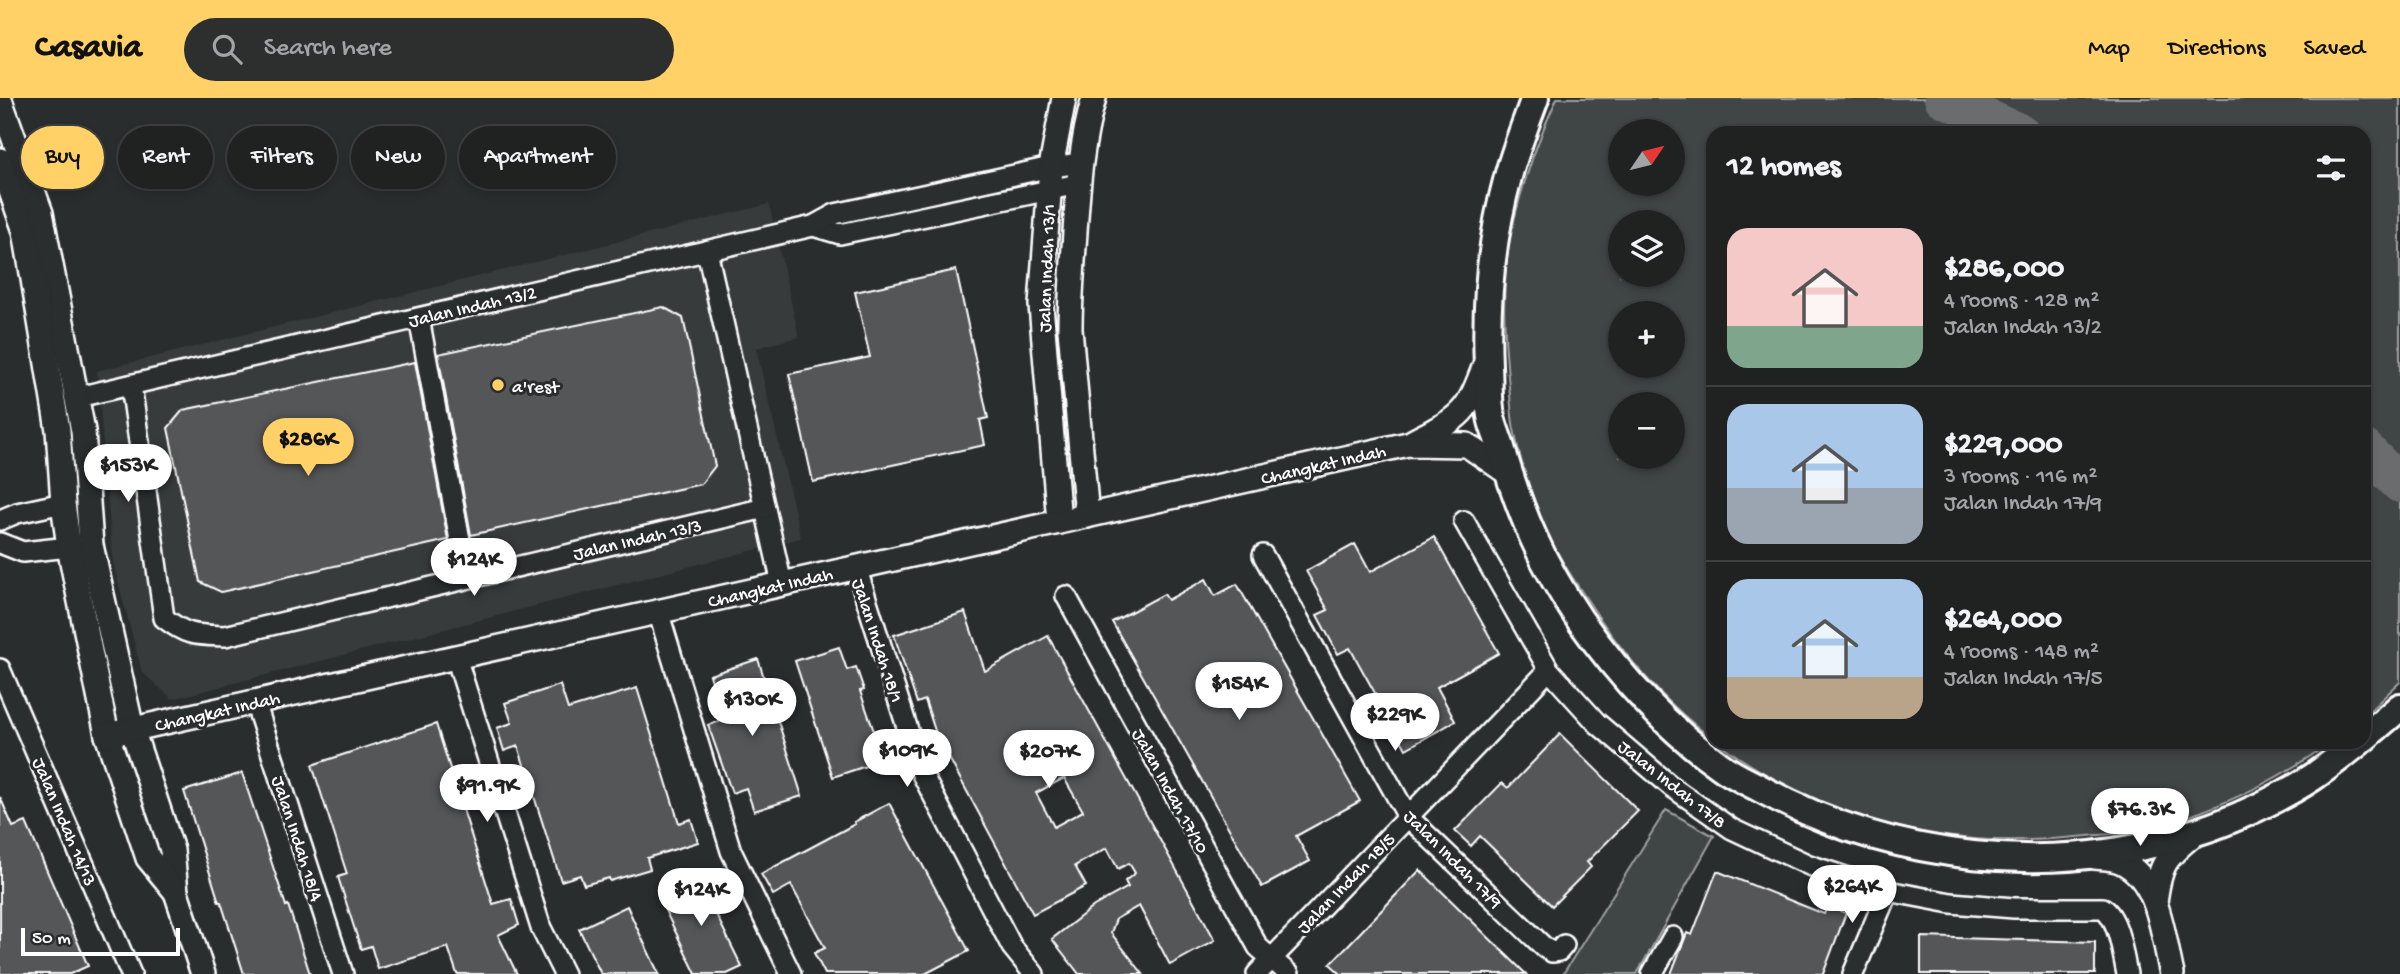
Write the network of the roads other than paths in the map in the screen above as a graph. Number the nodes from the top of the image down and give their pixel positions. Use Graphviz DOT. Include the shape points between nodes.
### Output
graph roads {
  1 [pos="1064,98"];
  2 [pos="1094,98"];
  3 [pos="1535,98"];
  4 [pos="0,100"];
  5 [pos="0,160"];
  6 [pos="1051,167"];
  7 [pos="1079,173"];
  8 [pos="1048,191"];
  9 [pos="813,226"];
  10 [pos="707,251"];
  11 [pos="419,318"];
  12 [pos="1488,357"];
  13 [pos="131,384"];
  14 [pos="78,397"];
  15 [pos="1408,444"];
  16 [pos="1508,473"];
  17 [pos="63,503"];
  18 [pos="765,508"];
  19 [pos="1087,516"];
  20 [pos="0,520"];
  21 [pos="1059,522"];
  22 [pos="1464,522"];
  23 [pos="0,543"];
  24 [pos="69,547"];
  25 [pos="1263,555"];
  26 [pos="856,567"];
  27 [pos="467,578"];
  28 [pos="782,584"];
  29 [pos="1066,596"];
  30 [pos="658,611"];
  31 [pos="456,657"];
  32 [pos="0,669"];
  33 [pos="1549,670"];
  34 [pos="255,702"];
  35 [pos="2400,707"];
  36 [pos="132,729"];
  37 [pos="2371,732"];
  38 [pos="107,735"];
  39 [pos="2350,749"];
  40 [pos="1408,817"];
  41 [pos="2195,833"];
  42 [pos="2084,856"];
  43 [pos="1888,891"];
  44 [pos="176,892"];
  45 [pos="2155,902"];
  46 [pos="1673,937"];
  47 [pos="1564,945"];
  48 [pos="1272,958"];
  49 [pos="131,974"];
  50 [pos="203,974"];
  51 [pos="343,974"];
  52 [pos="564,974"];
  53 [pos="791,974"];
  54 [pos="1034,974"];
  55 [pos="1257,974"];
  56 [pos="1289,974"];
  57 [pos="1652,974"];
  58 [pos="1853,974"];
  59 [pos="2127,974"];
  60 [pos="2172,974"];
  1 -- 6 [label="street, Jalan Indah 13/1"];
  2 -- 7 [label="street, Jalan Indah 13/1"];
  3 -- 12 [label="main road" via="1509,172 1495,236"];
  4 -- 14 [label="street, Changkat Indah" via="39,206"];
  5 -- 17 [label="street, Changkat Indah" via="25,231 58,430"];
  6 -- 7 [label="street, Jalan Indah 13/2"];
  6 -- 8 [label="street, Jalan Indah 13/1"];
  6 -- 9 [label="street, Jalan Indah 13/2" via="835,214"];
  7 -- 8 [label="street, Jalan Indah 13/2"];
  7 -- 19 [label="street, Jalan Indah 13/1" via="1070,329"];
  8 -- 9 [label="street, Jalan Indah 13/2" via="840,234"];
  8 -- 21 [label="street, Jalan Indah 13/1" via="1041,305"];
  9 -- 10 [label="street, Jalan Indah 13/2"];
  10 -- 11 [label="street, Jalan Indah 13/2"];
  10 -- 18 [label="street"];
  11 -- 13 [label="street, Jalan Indah 13/2"];
  11 -- 27 [label="street"];
  12 -- 15 [label="street, Changkat Indah" via="1473,398 1460,415"];
  12 -- 16 [label="main road" via="1491,416"];
  13 -- 14 [label="street, Jalan Indah 13/2"];
  13 -- 27 [label="street, Jalan Indah 13/3" via="164,618 181,632 225,636"];
  14 -- 36 [label="street, Changkat Indah" via="91,545"];
  15 -- 16 [label="street, Changkat Indah" via="1467,445"];
  15 -- 19 [label="street, Changkat Indah"];
  16 -- 42 [label="main road" via="1537,550 1602,652 1644,701 1721,767 1784,802 1846,829 1895,843 2022,858"];
  17 -- 20 [label="street"];
  17 -- 24 [label="street, Changkat Indah"];
  18 -- 27 [label="street, Jalan Indah 13/3"];
  18 -- 28 [label="street"];
  19 -- 21 [label="street, Changkat Indah"];
  21 -- 26 [label="street, Changkat Indah"];
  22 -- 33 [label="street, Jalan Indah 17/8"];
  23 -- 24 [label="street" via="23,552"];
  24 -- 38 [label="street, Changkat Indah"];
  25 -- 40 [label="street, Jalan Indah 17/9"];
  26 -- 28 [label="street, Changkat Indah"];
  26 -- 54 [label="street, Jalan Indah 18/1" via="922,774 1012,947"];
  28 -- 30 [label="street, Changkat Indah"];
  29 -- 48 [label="street, Jalan Indah 17/10" via="1258,947"];
  30 -- 31 [label="street, Changkat Indah"];
  30 -- 53 [label="street" via="731,851"];
  31 -- 34 [label="street, Changkat Indah"];
  31 -- 52 [label="street" via="541,928"];
  32 -- 49 [label="street, Jalan Indah 14/13"];
  33 -- 40 [label="street, Jalan Indah 18/5"];
  33 -- 43 [label="street, Jalan Indah 17/8" via="1597,723 1672,787 1732,829 1810,865"];
  34 -- 36 [label="street, Changkat Indah"];
  34 -- 51 [label="street, Jalan Indah 18/4"];
  35 -- 37 [label="main road"];
  36 -- 38 [label="street, Changkat Indah"];
  36 -- 44 [label="street, Changkat Indah" via="172,850"];
  38 -- 44 [label="street, Changkat Indah" via="148,858"];
  39 -- 41 [label="main road" via="2311,778"];
  40 -- 47 [label="street, Jalan Indah 17/9" via="1545,948 1559,951"];
  40 -- 48 [label="street, Jalan Indah 18/5"];
  41 -- 42 [label="main road"];
  41 -- 45 [label="street" via="2172,852 2159,872"];
  42 -- 45 [label="street" via="2120,860 2134,869"];
  43 -- 58 [label="street"];
  43 -- 59 [label="street, Jalan Indah 17/8" via="2014,908 2097,907 2109,912 2115,923"];
  44 -- 50 [label="street, Changkat Indah"];
  45 -- 60 [label="street"];
  46 -- 57 [label="street"];
  48 -- 55 [label="street, Jalan Indah 18/5"];
  48 -- 56 [label="street, Jalan Indah 17/10"];
}
